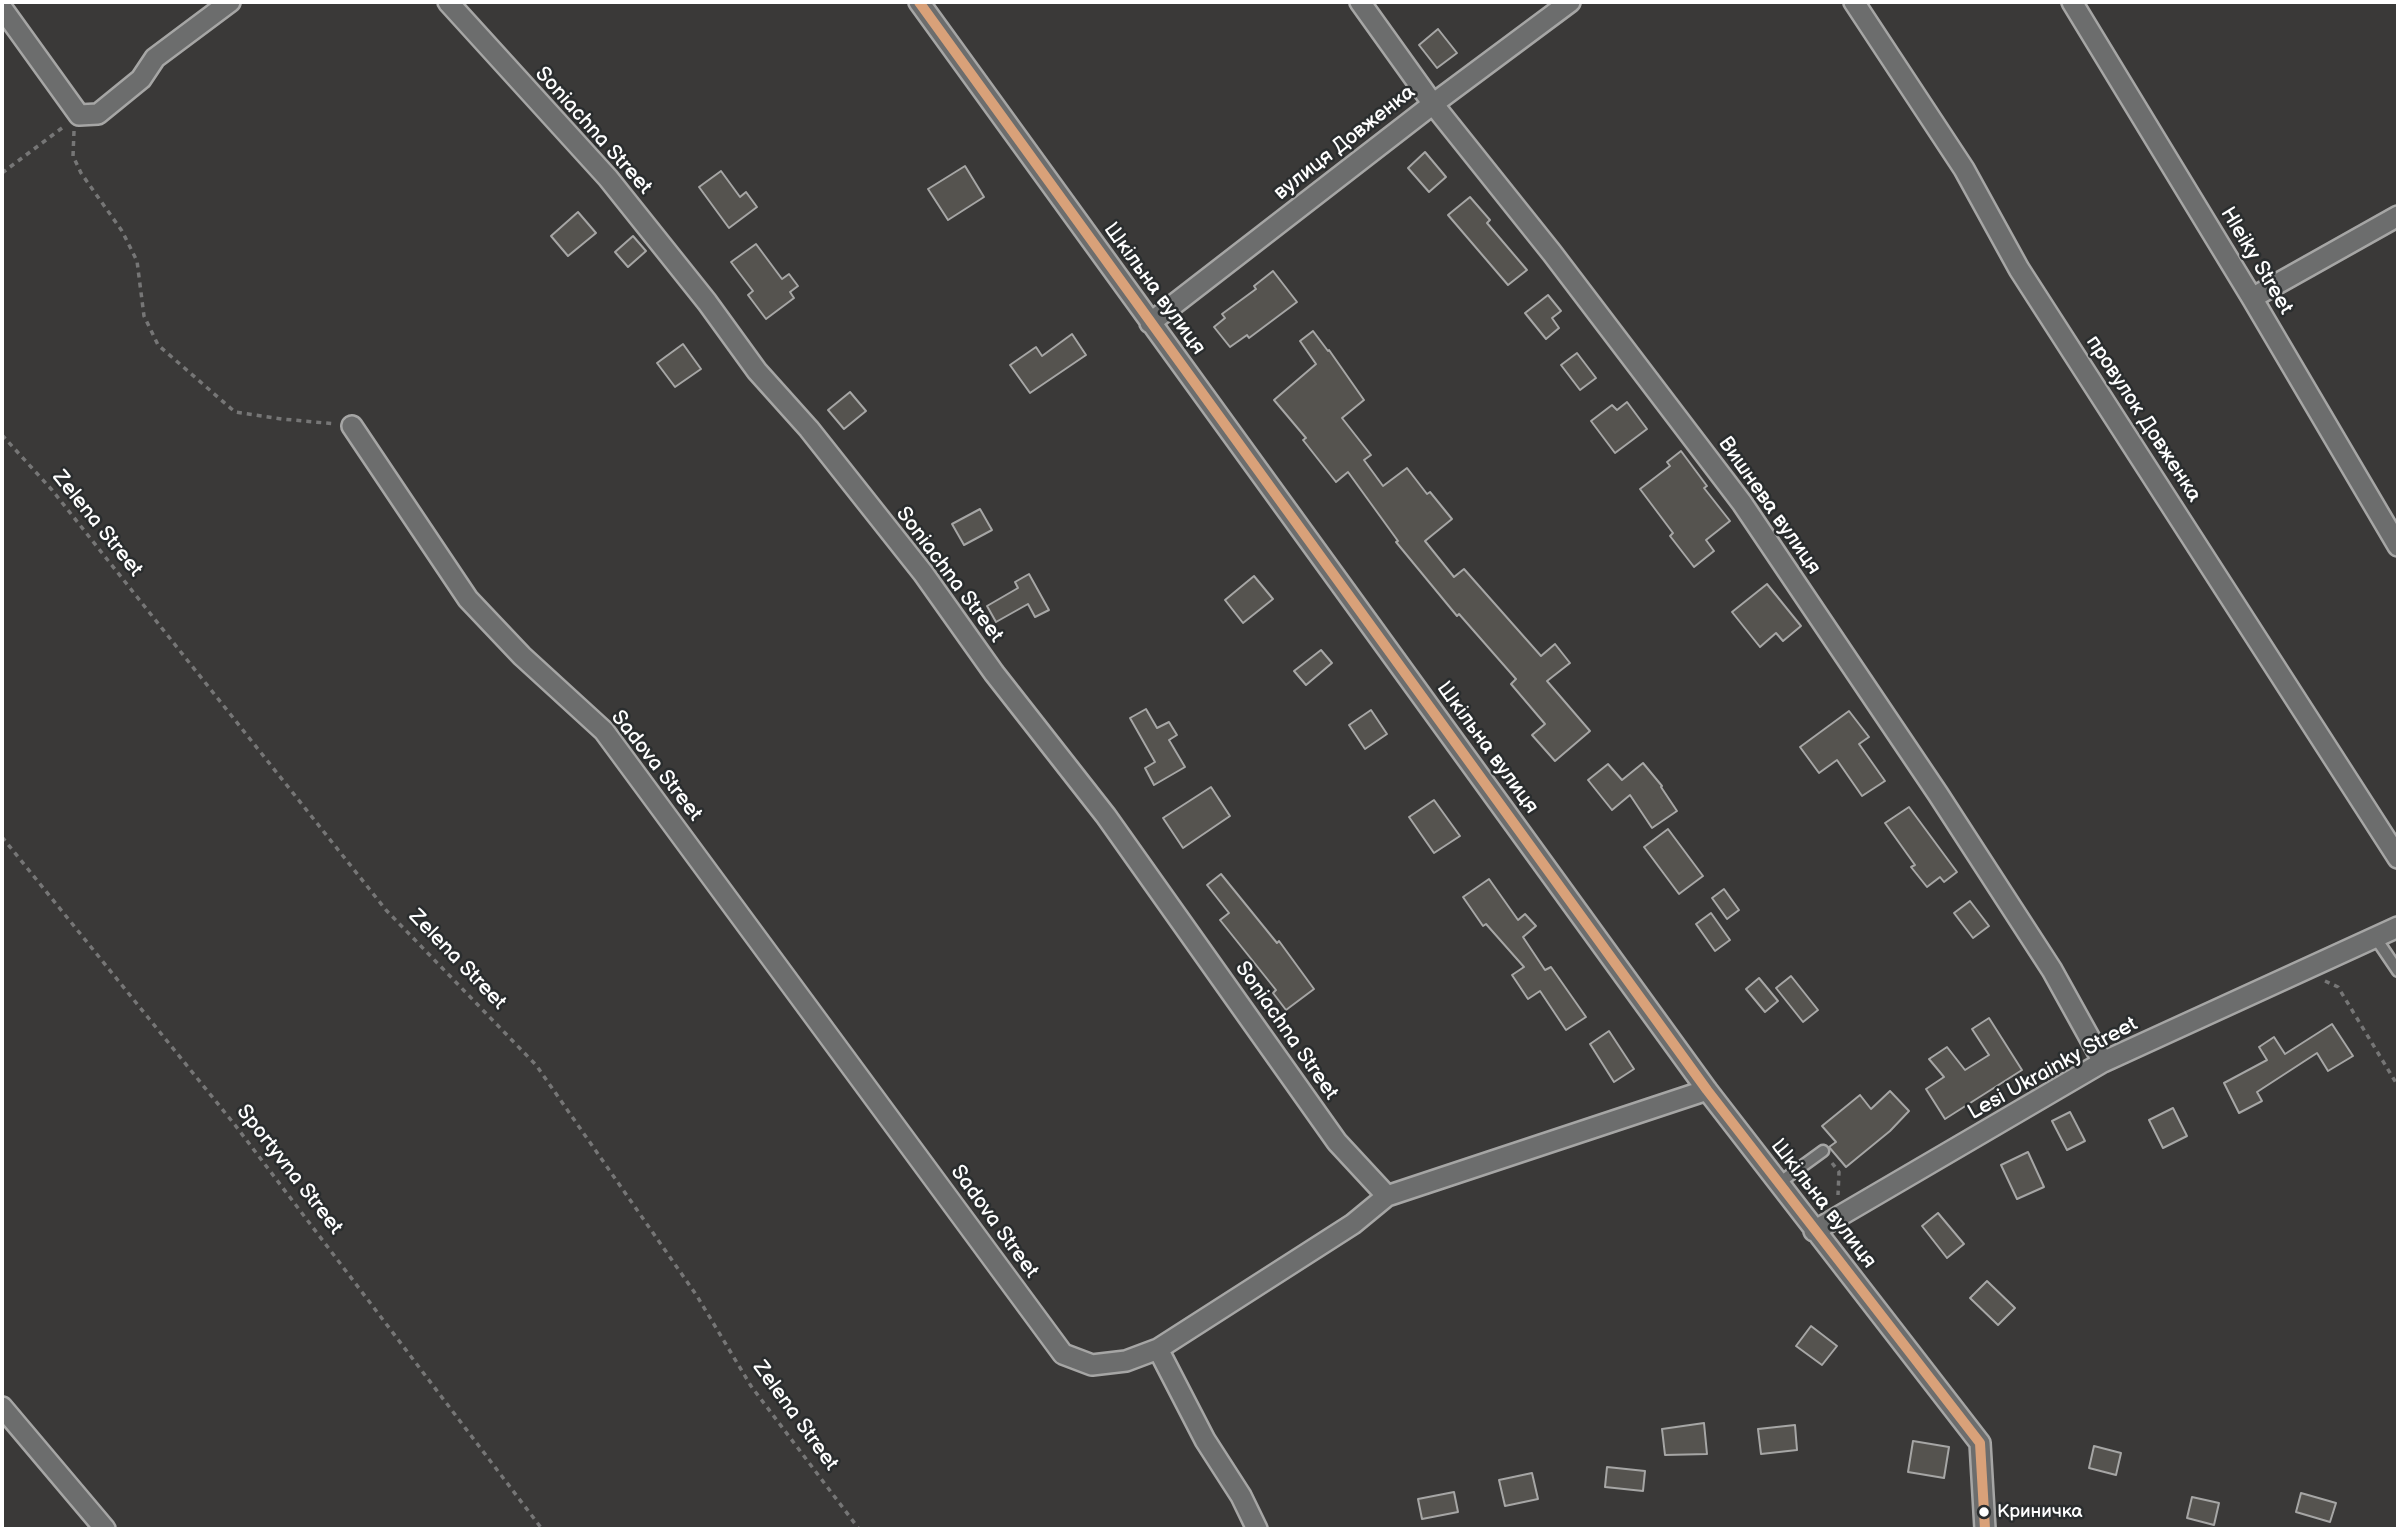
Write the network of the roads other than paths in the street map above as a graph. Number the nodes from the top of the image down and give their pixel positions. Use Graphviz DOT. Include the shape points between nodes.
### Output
graph roads {
  1 [pos="230,2"];
  2 [pos="448,2"];
  3 [pos="919,2"];
  4 [pos="1360,2"];
  5 [pos="1570,2"];
  6 [pos="1854,2"];
  7 [pos="2072,2"];
  8 [pos="2,8"];
  9 [pos="1433,104"];
  10 [pos="2398,216"];
  11 [pos="2252,298"];
  12 [pos="1150,323"];
  13 [pos="352,426"];
  14 [pos="2398,546"];
  15 [pos="2398,858"];
  16 [pos="2398,927"];
  17 [pos="2375,937"];
  18 [pos="2398,971"];
  19 [pos="2103,1062"];
  20 [pos="1707,1090"];
  21 [pos="1823,1151"];
  22 [pos="1778,1184"];
  23 [pos="1387,1196"];
  24 [pos="1814,1231"];
  25 [pos="1158,1349"];
  26 [pos="2,1407"];
  27 [pos="105,1529"];
  28 [pos="1257,1529"];
  29 [pos="1985,1529"];
  1 -- 8 [label="street" via="155,58 141,79 98,114 79,115"];
  2 -- 23 [label="street, Soniachna Street" via="608,178 923,573 1106,816 1337,1142"];
  3 -- 12 [label="street, Шкільна вулиця"];
  4 -- 9 [label="street, Вишнева вулиця"];
  5 -- 9 [label="street, вулиця Довженка"];
  6 -- 15 [label="street, провулок Довженка"];
  7 -- 11 [label="street, Hleiky Street"];
  9 -- 12 [label="street, вулиця Довженка"];
  9 -- 19 [label="street, Вишнева вулиця" via="1742,503 2052,970"];
  10 -- 11 [label="street"];
  11 -- 14 [label="street, Hleiky Street"];
  12 -- 20 [label="street, Шкільна вулиця"];
  13 -- 25 [label="street, Sadova Street" via="468,599 604,731 1063,1354 1092,1365 1126,1361"];
  16 -- 17 [label="street, Lesi Ukrainky Street"];
  17 -- 18 [label="lane"];
  17 -- 19 [label="street, Lesi Ukrainky Street"];
  19 -- 24 [label="street, Lesi Ukrainky Street"];
  20 -- 22 [label="street, Шкільна вулиця"];
  20 -- 23 [label="street"];
  21 -- 22 [label="lane"];
  22 -- 24 [label="street, Шкільна вулиця"];
  23 -- 25 [label="street, Sadova Street" via="1353,1224"];
  24 -- 29 [label="street, Шкільна вулиця" via="1980,1443"];
  25 -- 28 [label="street"];
  26 -- 27 [label="street"];
}
